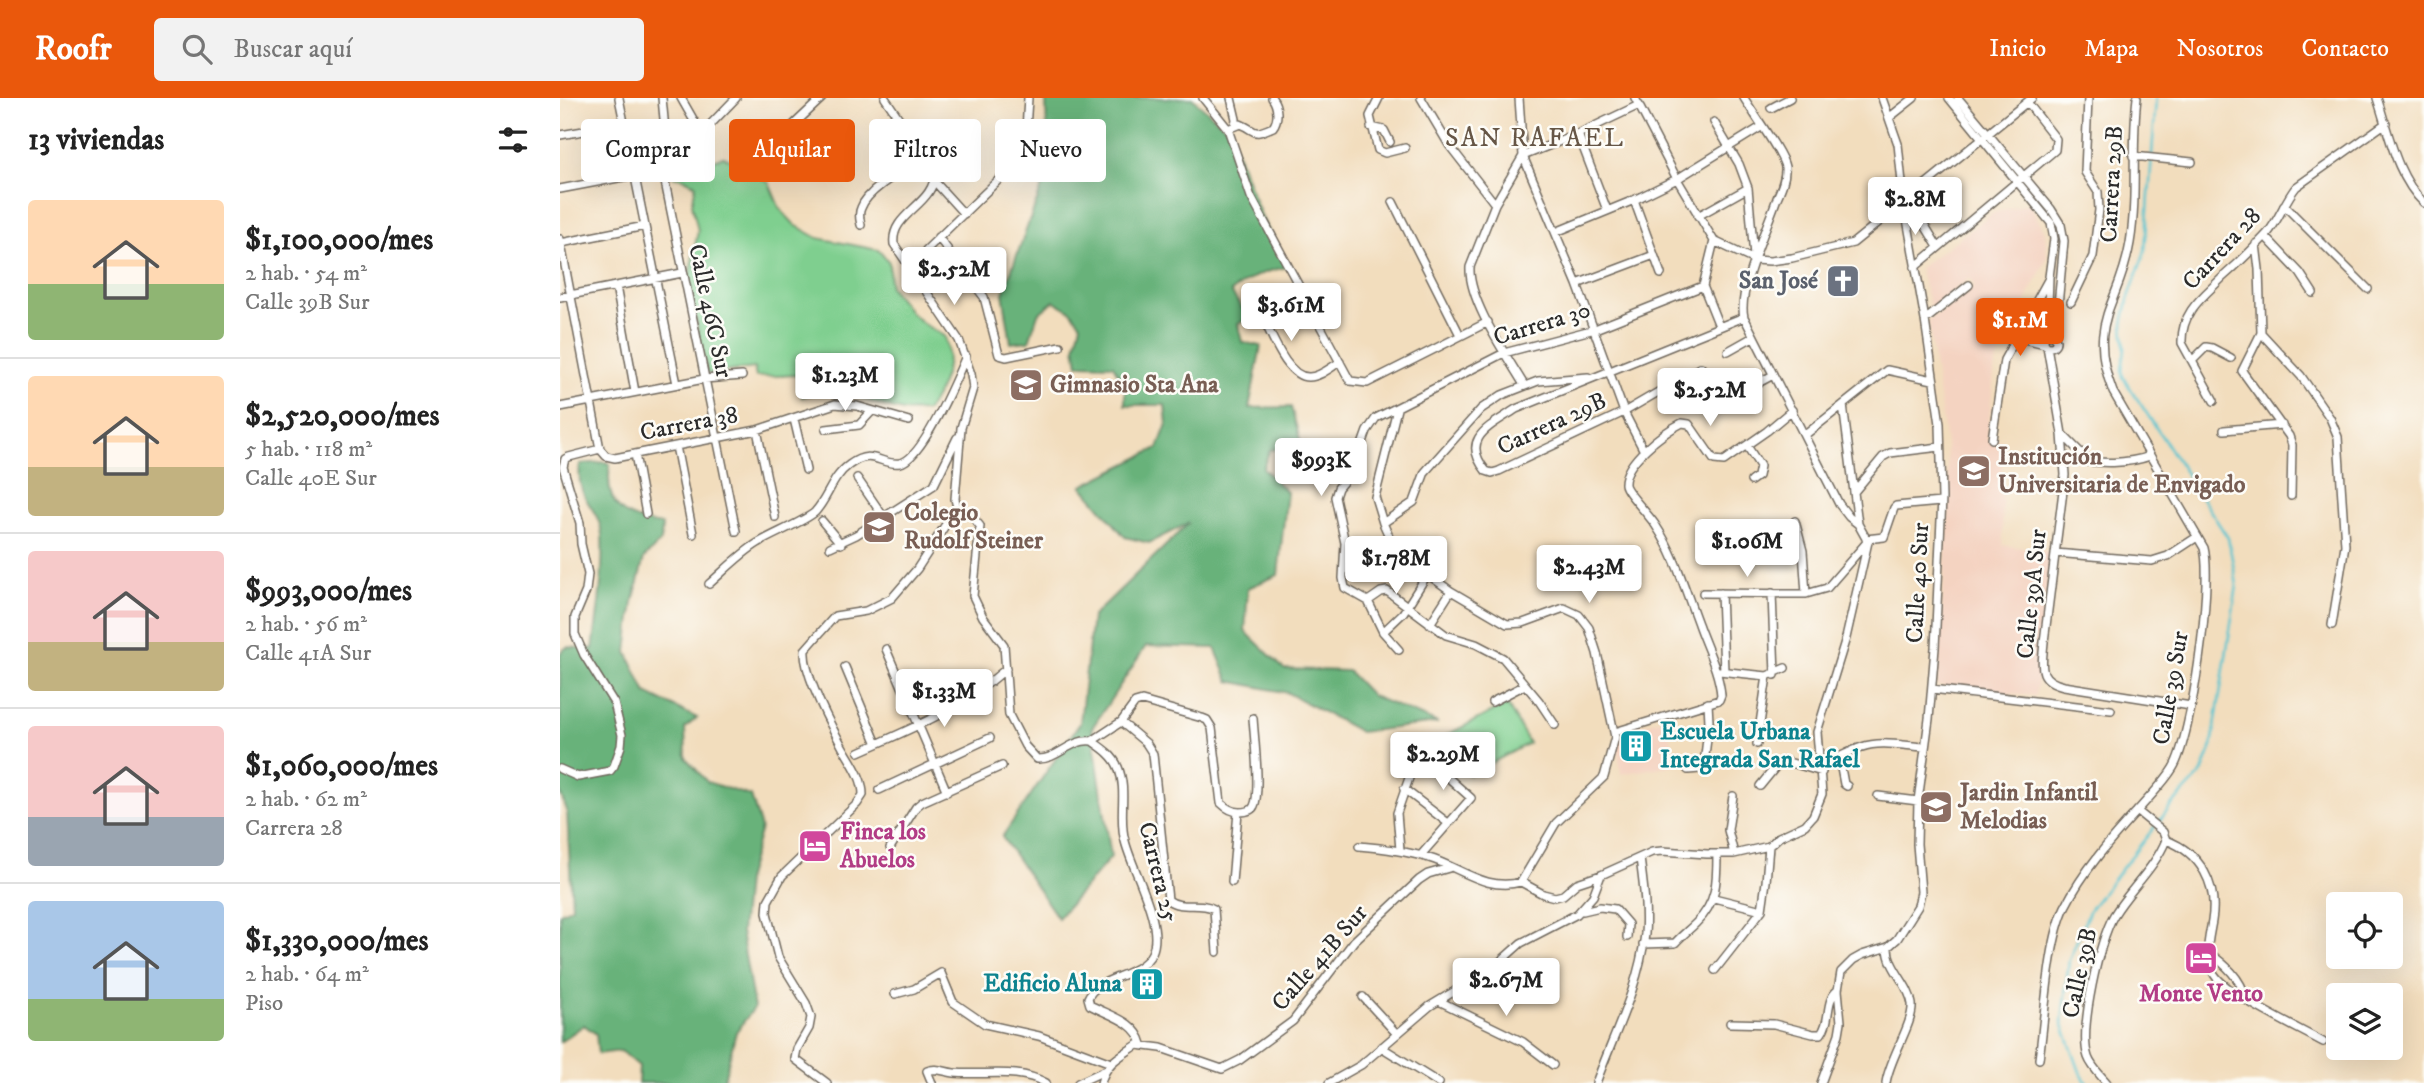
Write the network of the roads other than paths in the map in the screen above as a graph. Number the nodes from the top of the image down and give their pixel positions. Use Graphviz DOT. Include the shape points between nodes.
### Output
graph roads {
  1 [pos="619,98"];
  2 [pos="662,98"];
  3 [pos="681,98"];
  4 [pos="736,98"];
  5 [pos="822,98"];
  6 [pos="885,98"];
  7 [pos="1028,98"];
  8 [pos="1203,98"];
  9 [pos="1231,98"];
  10 [pos="1272,98"];
  11 [pos="1379,98"];
  12 [pos="1421,98"];
  13 [pos="1519,98"];
  14 [pos="1744,98"];
  15 [pos="1790,98"];
  16 [pos="1882,98"];
  17 [pos="1914,98"];
  18 [pos="1949,98"];
  19 [pos="1958,98"];
  20 [pos="2088,98"];
  21 [pos="2137,98"];
  22 [pos="2377,98"];
  23 [pos="2029,100"];
  24 [pos="1637,102"];
  25 [pos="1771,108"];
  26 [pos="1890,117"];
  27 [pos="624,119"];
  28 [pos="664,119"];
  29 [pos="800,119"];
  30 [pos="900,119"];
  31 [pos="1714,122"];
  32 [pos="2386,123"];
  33 [pos="1231,127"];
  34 [pos="1371,127"];
  35 [pos="1761,127"];
  36 [pos="581,131"];
  37 [pos="1578,134"];
  38 [pos="560,135"];
  39 [pos="1985,136"];
  40 [pos="1390,142"];
  41 [pos="1405,148"];
  42 [pos="1729,148"];
  43 [pos="1523,156"];
  44 [pos="2137,156"];
  45 [pos="2192,162"];
  46 [pos="1676,179"];
  47 [pos="2021,179"];
  48 [pos="600,182"];
  49 [pos="636,182"];
  50 [pos="665,182"];
  51 [pos="888,182"];
  52 [pos="935,182"];
  53 [pos="1748,188"];
  54 [pos="560,190"];
  55 [pos="1633,200"];
  56 [pos="1393,202"];
  57 [pos="2424,203"];
  58 [pos="1495,204"];
  59 [pos="2284,205"];
  60 [pos="1905,207"];
  61 [pos="1607,210"];
  62 [pos="964,214"];
  63 [pos="1698,216"];
  64 [pos="861,225"];
  65 [pos="645,226"];
  66 [pos="1556,232"];
  67 [pos="2265,236"];
  68 [pos="938,237"];
  69 [pos="560,241"];
  70 [pos="1714,241"];
  71 [pos="2256,244"];
  72 [pos="1938,247"];
  73 [pos="926,250"];
  74 [pos="1654,254"];
  75 [pos="1754,260"];
  76 [pos="1915,267"];
  77 [pos="682,273"];
  78 [pos="1661,274"];
  79 [pos="2049,277"];
  80 [pos="656,278"];
  81 [pos="1577,284"];
  82 [pos="1969,285"];
  83 [pos="616,286"];
  84 [pos="1703,286"];
  85 [pos="2368,289"];
  86 [pos="2313,293"];
  87 [pos="571,295"];
  88 [pos="560,297"];
  89 [pos="2071,302"];
  90 [pos="1744,317"];
  91 [pos="1925,320"];
  92 [pos="1265,322"];
  93 [pos="1488,322"];
  94 [pos="1719,326"];
  95 [pos="1595,329"];
  96 [pos="2261,333"];
  97 [pos="1460,335"];
  98 [pos="1753,337"];
  99 [pos="2016,337"];
  100 [pos="2049,341"];
  101 [pos="1060,346"];
  102 [pos="1728,351"];
  103 [pos="1504,353"];
  104 [pos="966,356"];
  105 [pos="2231,358"];
  106 [pos="2192,361"];
  107 [pos="1340,362"];
  108 [pos="1701,367"];
  109 [pos="1608,371"];
  110 [pos="1773,374"];
  111 [pos="742,376"];
  112 [pos="1592,377"];
  113 [pos="704,379"];
  114 [pos="1933,380"];
  115 [pos="677,384"];
  116 [pos="1524,385"];
  117 [pos="635,392"];
  118 [pos="1736,395"];
  119 [pos="591,401"];
  120 [pos="2214,401"];
  121 [pos="1843,405"];
  122 [pos="560,407"];
  123 [pos="1397,409"];
  124 [pos="1791,410"];
  125 [pos="872,411"];
  126 [pos="1624,412"];
  127 [pos="794,419"];
  128 [pos="909,421"];
  129 [pos="2282,425"];
  130 [pos="961,428"];
  131 [pos="757,429"];
  132 [pos="826,429"];
  133 [pos="2224,430"];
  134 [pos="2062,434"];
  135 [pos="1805,435"];
  136 [pos="717,438"];
  137 [pos="1992,439"];
  138 [pos="676,446"];
  139 [pos="1747,446"];
  140 [pos="1940,446"];
  141 [pos="600,449"];
  142 [pos="1644,451"];
  143 [pos="635,454"];
  144 [pos="2150,456"];
  145 [pos="2065,460"];
  146 [pos="2090,462"];
  147 [pos="806,470"];
  148 [pos="857,478"];
  149 [pos="1751,481"];
  150 [pos="1854,492"];
  151 [pos="2291,496"];
  152 [pos="1941,502"];
  153 [pos="957,507"];
  154 [pos="646,514"];
  155 [pos="883,516"];
  156 [pos="775,517"];
  157 [pos="822,521"];
  158 [pos="1795,521"];
  159 [pos="1383,523"];
  160 [pos="1858,524"];
  161 [pos="736,531"];
  162 [pos="693,534"];
  163 [pos="2197,537"];
  164 [pos="1867,540"];
  165 [pos="841,544"];
  166 [pos="830,547"];
  167 [pos="2055,552"];
  168 [pos="1427,575"];
  169 [pos="709,584"];
  170 [pos="1451,591"];
  171 [pos="1703,593"];
  172 [pos="1721,593"];
  173 [pos="1772,593"];
  174 [pos="1805,594"];
  175 [pos="1368,601"];
  176 [pos="1407,605"];
  177 [pos="1523,623"];
  178 [pos="1430,624"];
  179 [pos="2332,625"];
  180 [pos="1383,632"];
  181 [pos="1518,633"];
  182 [pos="887,649"];
  183 [pos="1399,650"];
  184 [pos="845,667"];
  185 [pos="1785,668"];
  186 [pos="1006,669"];
  187 [pos="1719,671"];
  188 [pos="1771,675"];
  189 [pos="1525,685"];
  190 [pos="1932,689"];
  191 [pos="2104,694"];
  192 [pos="1492,702"];
  193 [pos="1708,703"];
  194 [pos="2191,706"];
  195 [pos="2099,708"];
  196 [pos="2111,710"];
  197 [pos="1254,718"];
  198 [pos="1121,722"];
  199 [pos="1555,725"];
  200 [pos="917,726"];
  201 [pos="1615,732"];
  202 [pos="990,738"];
  203 [pos="1092,741"];
  204 [pos="877,744"];
  205 [pos="1757,744"];
  206 [pos="1924,747"];
  207 [pos="859,752"];
  208 [pos="1834,761"];
  209 [pos="935,764"];
  210 [pos="1434,765"];
  211 [pos="1002,766"];
  212 [pos="1821,768"];
  213 [pos="560,769"];
  214 [pos="1688,769"];
  215 [pos="1409,778"];
  216 [pos="1760,786"];
  217 [pos="1847,786"];
  218 [pos="1404,789"];
  219 [pos="879,790"];
  220 [pos="947,792"];
  221 [pos="1733,796"];
  222 [pos="1878,796"];
  223 [pos="1918,801"];
  224 [pos="2137,811"];
  225 [pos="1237,812"];
  226 [pos="1448,823"];
  227 [pos="2164,836"];
  228 [pos="1359,846"];
  229 [pos="1769,846"];
  230 [pos="890,848"];
  231 [pos="1399,850"];
  232 [pos="1717,854"];
  233 [pos="1734,854"];
  234 [pos="1421,855"];
  235 [pos="1640,858"];
  236 [pos="1449,868"];
  237 [pos="1601,875"];
  238 [pos="1231,882"];
  239 [pos="1521,882"];
  240 [pos="1714,898"];
  241 [pos="1762,910"];
  242 [pos="1577,914"];
  243 [pos="1627,937"];
  244 [pos="1643,944"];
  245 [pos="1888,947"];
  246 [pos="2208,952"];
  247 [pos="1217,953"];
  248 [pos="1715,970"];
  249 [pos="1838,990"];
  250 [pos="895,994"];
  251 [pos="1363,997"];
  252 [pos="2246,999"];
  253 [pos="1439,1001"];
  254 [pos="1730,1023"];
  255 [pos="1397,1034"];
  256 [pos="2323,1042"];
  257 [pos="1142,1044"];
  258 [pos="1381,1048"];
  259 [pos="2039,1059"];
  260 [pos="1111,1063"];
  261 [pos="1553,1065"];
  262 [pos="1218,1068"];
  263 [pos="1104,1071"];
  264 [pos="827,1083"];
  265 [pos="932,1083"];
  266 [pos="1046,1083"];
  267 [pos="1078,1083"];
  268 [pos="1101,1083"];
  269 [pos="1329,1083"];
  270 [pos="1439,1083"];
  271 [pos="1596,1083"];
  272 [pos="1821,1083"];
  273 [pos="1886,1083"];
  274 [pos="2107,1083"];
  1 -- 27 [label="street"];
  2 -- 28 [label="street, Calle 46C Sur"];
  3 -- 4 [label="street" via="702,129"];
  5 -- 29 [label="street"];
  6 -- 30 [label="street"];
  7 -- 62 [label="street" via="1020,160"];
  8 -- 33 [label="street"];
  9 -- 33 [label="street" via="1237,120"];
  10 -- 33 [label="street" via="1277,115 1273,127 1254,133 1242,124"];
  11 -- 34 [label="street" via="1372,108"];
  12 -- 58 [label="street" via="1449,145"];
  13 -- 43 [label="street"];
  14 -- 35 [label="street"];
  15 -- 25 [label="street"];
  16 -- 26 [label="street, Calle 40 Sur"];
  17 -- 26 [label="street"];
  18 -- 39 [label="street"];
  19 -- 39 [label="street"];
  20 -- 89 [label="street, Carrera 29B" via="2085,172 2098,192 2099,210 2093,256"];
  21 -- 44 [label="street, Carrera 29B"];
  22 -- 32 [label="street"];
  23 -- 39 [label="street"];
  23 -- 47 [label="street" via="2057,144 2051,155"];
  24 -- 37 [label="street"];
  24 -- 46 [label="street"];
  26 -- 60 [label="street, Calle 40 Sur"];
  31 -- 42 [label="street"];
  32 -- 57 [label="street" via="2407,183"];
  32 -- 59 [label="street, Carrera 28" via="2305,179"];
  33 -- 107 [label="street" via="1251,197"];
  34 -- 40 [label="street" via="1384,130"];
  34 -- 41 [label="street" via="1378,150 1385,153"];
  35 -- 42 [label="street"];
  35 -- 75 [label="street" via="1785,170"];
  36 -- 38 [label="street"];
  37 -- 43 [label="street"];
  37 -- 61 [label="street"];
  39 -- 47 [label="street"];
  39 -- 60 [label="street"];
  42 -- 46 [label="street"];
  42 -- 53 [label="street"];
  43 -- 58 [label="street"];
  43 -- 66 [label="street"];
  44 -- 45 [label="street"];
  44 -- 144 [label="street, Carrera 29B" via="2130,243 2102,340 2113,392"];
  46 -- 55 [label="street"];
  46 -- 63 [label="street"];
  47 -- 72 [label="street"];
  47 -- 79 [label="street, Calle 39A Sur" via="2050,223 2054,239"];
  47 -- 100 [label="street, Calle 39A Sur" via="2058,218 2063,233"];
  48 -- 54 [label="street"];
  49 -- 65 [label="street"];
  50 -- 77 [label="street, Calle 46C Sur"];
  51 -- 64 [label="street" via="861,205"];
  52 -- 62 [label="street"];
  52 -- 104 [label="street" via="897,227 894,244"];
  53 -- 63 [label="street"];
  53 -- 75 [label="street"];
  55 -- 61 [label="street"];
  55 -- 74 [label="street"];
  56 -- 97 [label="street"];
  58 -- 93 [label="street" via="1470,267 1472,287"];
  59 -- 67 [label="street, Carrera 28"];
  59 -- 85 [label="street"];
  60 -- 72 [label="street" via="1924,224"];
  60 -- 75 [label="street" via="1853,243 1792,258"];
  60 -- 76 [label="street, Calle 40 Sur"];
  61 -- 66 [label="street"];
  62 -- 68 [label="street"];
  63 -- 70 [label="street"];
  65 -- 69 [label="street"];
  65 -- 80 [label="street"];
  66 -- 81 [label="street"];
  67 -- 71 [label="street, Carrera 28"];
  67 -- 86 [label="street" via="2301,273"];
  68 -- 73 [label="street"];
  68 -- 101 [label="street" via="984,297 1002,356"];
  69 -- 87 [label="street"];
  70 -- 75 [label="street"];
  70 -- 84 [label="street"];
  71 -- 96 [label="street"];
  71 -- 106 [label="street, Carrera 28" via="2193,307 2182,333"];
  72 -- 76 [label="street"];
  74 -- 78 [label="street"];
  74 -- 81 [label="street"];
  75 -- 90 [label="street"];
  76 -- 91 [label="street, Calle 40 Sur"];
  77 -- 80 [label="street"];
  77 -- 113 [label="street, Calle 46C Sur"];
  79 -- 99 [label="street"];
  79 -- 100 [label="street, Calle 39A Sur"];
  80 -- 83 [label="street"];
  80 -- 115 [label="street"];
  81 -- 95 [label="street"];
  82 -- 91 [label="street"];
  83 -- 87 [label="street"];
  83 -- 117 [label="street"];
  84 -- 94 [label="street"];
  84 -- 95 [label="street, Carrera 30"];
  87 -- 88 [label="street"];
  87 -- 119 [label="street"];
  90 -- 94 [label="street"];
  90 -- 98 [label="street"];
  91 -- 114 [label="street, Calle 40 Sur"];
  92 -- 107 [label="street" via="1296,372 1308,377"];
  93 -- 97 [label="street"];
  93 -- 103 [label="street"];
  94 -- 109 [label="street"];
  95 -- 103 [label="street, Carrera 30"];
  95 -- 109 [label="street"];
  96 -- 129 [label="street" via="2242,371"];
  96 -- 179 [label="street" via="2301,376 2338,437 2344,545"];
  97 -- 107 [label="street" via="1374,380 1350,381"];
  98 -- 102 [label="street"];
  98 -- 110 [label="street"];
  99 -- 100 [label="street"];
  99 -- 137 [label="street" via="2001,367"];
  100 -- 134 [label="street, Calle 39A Sur"];
  103 -- 116 [label="street"];
  103 -- 123 [label="street, Carrera 30"];
  104 -- 130 [label="street" via="974,388"];
  104 -- 169 [label="street" via="932,427 910,458 897,464 867,457 849,465 814,513 757,543"];
  105 -- 106 [label="street" via="2206,347"];
  106 -- 120 [label="street, Carrera 28"];
  108 -- 126 [label="street, Carrera 29B"];
  109 -- 112 [label="street"];
  109 -- 126 [label="street"];
  110 -- 118 [label="street"];
  110 -- 124 [label="street"];
  111 -- 113 [label="street"];
  112 -- 116 [label="street"];
  112 -- 126 [label="street, Carrera 29B" via="1516,409 1484,431 1474,447 1482,467 1492,473"];
  113 -- 115 [label="street"];
  113 -- 136 [label="street, Calle 46C Sur"];
  114 -- 121 [label="street" via="1887,370"];
  114 -- 140 [label="street, Calle 40 Sur"];
  115 -- 117 [label="street"];
  116 -- 159 [label="street" via="1472,417 1425,472 1414,502"];
  117 -- 119 [label="street"];
  119 -- 122 [label="street"];
  119 -- 141 [label="street"];
  121 -- 135 [label="street"];
  121 -- 150 [label="street"];
  123 -- 159 [label="street" via="1375,497"];
  123 -- 175 [label="street, Carrera 30" via="1371,424 1355,466 1335,497 1345,543 1345,588"];
  124 -- 135 [label="street"];
  124 -- 139 [label="street"];
  125 -- 127 [label="street, Carrera 38" via="835,404"];
  125 -- 128 [label="street, Carrera 38"];
  125 -- 132 [label="street" via="859,425"];
  126 -- 142 [label="street"];
  127 -- 131 [label="street, Carrera 38"];
  127 -- 147 [label="street"];
  129 -- 133 [label="street"];
  129 -- 151 [label="street" via="2292,444"];
  130 -- 153 [label="street"];
  130 -- 155 [label="street" via="934,485"];
  131 -- 136 [label="street, Carrera 38"];
  131 -- 156 [label="street"];
  134 -- 145 [label="street, Calle 39A Sur"];
  134 -- 146 [label="street"];
  135 -- 160 [label="street" via="1839,504"];
  136 -- 138 [label="street, Carrera 38"];
  136 -- 161 [label="street, Calle 46C Sur"];
  138 -- 143 [label="street, Carrera 38"];
  138 -- 162 [label="street"];
  139 -- 142 [label="street" via="1724,461 1714,460 1685,423"];
  139 -- 149 [label="street" via="1760,466"];
  140 -- 150 [label="street" via="1890,453"];
  140 -- 152 [label="street, Calle 40 Sur"];
  141 -- 143 [label="street, Carrera 38" via="611,458"];
  141 -- 213 [label="street, Carrera 38" via="564,461 589,574 574,627 584,655 614,703 621,746 610,771 578,778"];
  142 -- 187 [label="street" via="1624,484 1672,553"];
  143 -- 154 [label="street"];
  144 -- 146 [label="street" via="2129,462"];
  144 -- 163 [label="street, Carrera 29B"];
  145 -- 146 [label="street"];
  145 -- 167 [label="street, Calle 39A Sur"];
  148 -- 155 [label="street"];
  150 -- 160 [label="street"];
  152 -- 164 [label="street" via="1896,506 1884,537"];
  152 -- 190 [label="street, Calle 40 Sur"];
  153 -- 186 [label="street" via="980,526 973,597 1004,645"];
  153 -- 264 [label="street" via="892,598 866,611 835,616 805,650 811,678 860,777 863,795 782,876 770,896 767,913 778,957 811,1017 795,1059"];
  155 -- 165 [label="street"];
  157 -- 165 [label="street"];
  158 -- 174 [label="street" via="1803,551"];
  159 -- 168 [label="street" via="1396,552"];
  160 -- 164 [label="street"];
  163 -- 167 [label="street" via="2152,561"];
  163 -- 194 [label="street, Calle 39 Sur" via="2204,548 2207,573"];
  164 -- 174 [label="street" via="1827,588"];
  164 -- 212 [label="street" via="1846,638 1817,732"];
  165 -- 166 [label="street"];
  167 -- 191 [label="street, Calle 39A Sur" via="2042,667 2054,684"];
  168 -- 170 [label="street"];
  168 -- 176 [label="street"];
  170 -- 177 [label="street" via="1507,624"];
  170 -- 178 [label="street"];
  171 -- 172 [label="street"];
  172 -- 173 [label="street"];
  172 -- 187 [label="street"];
  173 -- 174 [label="street"];
  173 -- 188 [label="street"];
  175 -- 176 [label="street" via="1387,591"];
  175 -- 180 [label="street"];
  176 -- 178 [label="street"];
  176 -- 180 [label="street"];
  177 -- 181 [label="street"];
  177 -- 201 [label="street" via="1564,608 1579,615 1597,653"];
  178 -- 189 [label="street" via="1503,657"];
  180 -- 183 [label="street"];
  182 -- 200 [label="street"];
  184 -- 204 [label="street"];
  185 -- 188 [label="street"];
  186 -- 200 [label="street" via="968,700"];
  186 -- 203 [label="street" via="1009,715 1033,757 1047,759 1082,741"];
  187 -- 188 [label="street"];
  187 -- 193 [label="street" via="1721,695"];
  188 -- 205 [label="street"];
  189 -- 192 [label="street"];
  189 -- 199 [label="street"];
  190 -- 195 [label="street"];
  190 -- 206 [label="street, Calle 40 Sur"];
  191 -- 194 [label="street"];
  191 -- 195 [label="street"];
  193 -- 201 [label="street"];
  193 -- 214 [label="street" via="1704,764 1700,769"];
  194 -- 224 [label="street, Calle 39 Sur" via="2183,747 2173,769"];
  195 -- 196 [label="street"];
  197 -- 225 [label="street" via="1256,800 1252,809"];
  198 -- 203 [label="street"];
  198 -- 225 [label="street" via="1135,703 1142,701 1208,720 1221,803"];
  198 -- 247 [label="street" via="1153,754 1168,900 1175,905 1214,909"];
  200 -- 204 [label="street"];
  200 -- 209 [label="street"];
  201 -- 239 [label="street" via="1604,777 1556,823"];
  202 -- 209 [label="street"];
  203 -- 257 [label="street, Carrera 25" via="1111,757 1121,776 1124,841 1155,934 1153,952 1144,962 1095,989 1088,998 1090,1005 1133,1027"];
  204 -- 207 [label="street"];
  206 -- 208 [label="street" via="1875,744"];
  206 -- 223 [label="street, Calle 40 Sur"];
  208 -- 212 [label="street"];
  208 -- 217 [label="street"];
  209 -- 219 [label="street"];
  209 -- 220 [label="street"];
  210 -- 226 [label="street" via="1471,798"];
  211 -- 220 [label="street"];
  212 -- 216 [label="street" via="1785,761"];
  212 -- 229 [label="street" via="1818,809 1805,825"];
  215 -- 218 [label="street"];
  218 -- 226 [label="street"];
  218 -- 231 [label="street" via="1396,813"];
  220 -- 230 [label="street" via="916,807"];
  221 -- 233 [label="street" via="1728,830"];
  222 -- 223 [label="street"];
  223 -- 245 [label="street, Calle 40 Sur" via="1919,899 1910,921"];
  224 -- 227 [label="street"];
  224 -- 259 [label="street, Calle 39 Sur" via="2064,908 2053,952"];
  225 -- 238 [label="street"];
  226 -- 234 [label="street"];
  227 -- 246 [label="street" via="2194,857 2210,883 2214,908"];
  227 -- 274 [label="street, Calle 39B" via="2158,855 2112,918 2100,952 2086,1047 2088,1059"];
  228 -- 231 [label="street"];
  229 -- 233 [label="street"];
  229 -- 241 [label="street"];
  231 -- 234 [label="street"];
  232 -- 233 [label="street"];
  232 -- 235 [label="street" via="1662,851"];
  232 -- 240 [label="street"];
  234 -- 236 [label="street"];
  235 -- 237 [label="street"];
  235 -- 244 [label="street"];
  236 -- 239 [label="street" via="1481,881"];
  236 -- 262 [label="street, Calle 41B Sur" via="1419,880 1354,941 1293,1021 1226,1069"];
  237 -- 239 [label="street" via="1555,897"];
  237 -- 242 [label="street" via="1593,896"];
  240 -- 241 [label="street"];
  240 -- 244 [label="street" via="1675,943"];
  241 -- 248 [label="street"];
  242 -- 243 [label="street" via="1592,908 1615,909 1628,924"];
  242 -- 253 [label="street" via="1521,943 1493,968"];
  244 -- 271 [label="street" via="1624,1016"];
  245 -- 249 [label="street" via="1853,960 1841,972"];
  245 -- 273 [label="street" via="1891,963 1912,1002 1912,1014"];
  246 -- 252 [label="street" via="2238,980"];
  246 -- 252 [label="street" via="2219,981"];
  249 -- 254 [label="street" via="1830,998 1821,1034 1774,1024"];
  249 -- 272 [label="street" via="1839,1034"];
  250 -- 260 [label="street" via="941,973 953,1002 985,1024 1039,1036"];
  251 -- 255 [label="street"];
  252 -- 256 [label="street"];
  253 -- 255 [label="street"];
  253 -- 261 [label="street" via="1523,1042"];
  255 -- 258 [label="street"];
  257 -- 260 [label="street"];
  257 -- 262 [label="street, Carrera 25"];
  258 -- 269 [label="street"];
  258 -- 270 [label="street"];
  260 -- 263 [label="street"];
  263 -- 267 [label="street"];
  263 -- 268 [label="street"];
  265 -- 266 [label="street" via="927,1071 935,1069 1008,1073"];
}
